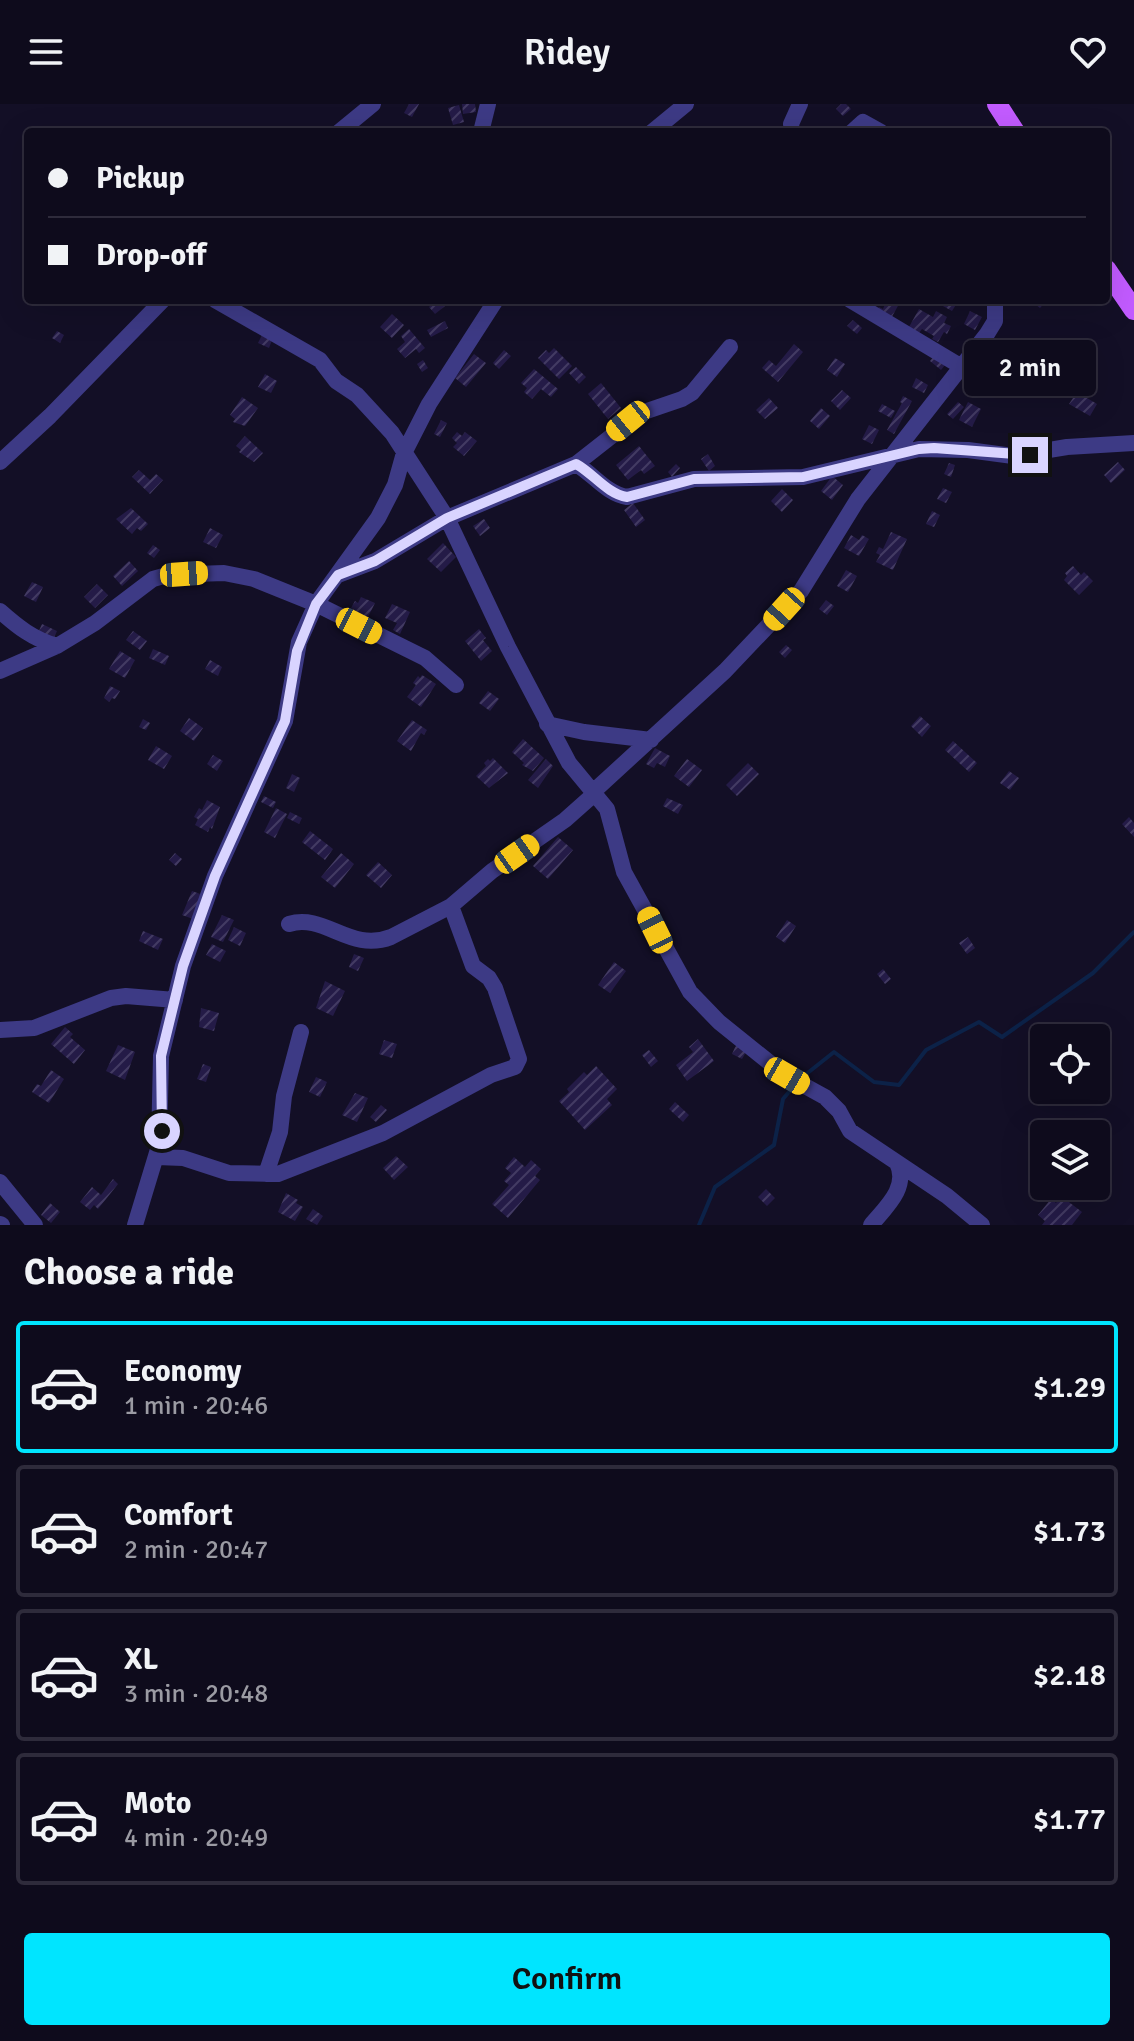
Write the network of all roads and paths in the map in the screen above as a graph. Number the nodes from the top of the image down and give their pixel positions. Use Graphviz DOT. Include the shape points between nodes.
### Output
graph roads {
  1 [pos="373,104"];
  2 [pos="488,104"];
  3 [pos="686,104"];
  4 [pos="800,104"];
  5 [pos="997,104"];
  6 [pos="344,128"];
  7 [pos="482,128"];
  8 [pos="657,128"];
  9 [pos="792,128"];
  10 [pos="856,128"];
  11 [pos="874,128"];
  12 [pos="1012,128"];
  13 [pos="1110,275"];
  14 [pos="159,304"];
  15 [pos="222,304"];
  16 [pos="493,304"];
  17 [pos="857,304"];
  18 [pos="995,304"];
  19 [pos="1134,310"];
  20 [pos="730,347"];
  21 [pos="962,367"];
  22 [pos="1134,443"];
  23 [pos="404,453"];
  24 [pos="894,455"];
  25 [pos="0,462"];
  26 [pos="576,464"];
  27 [pos="447,518"];
  28 [pos="338,575"];
  29 [pos="316,604"];
  30 [pos="0,611"];
  31 [pos="57,646"];
  32 [pos="0,671"];
  33 [pos="456,685"];
  34 [pos="547,724"];
  35 [pos="651,740"];
  36 [pos="594,791"];
  37 [pos="451,906"];
  38 [pos="289,924"];
  39 [pos="175,1000"];
  40 [pos="0,1030"];
  41 [pos="301,1032"];
  42 [pos="157,1157"];
  43 [pos="897,1163"];
  44 [pos="266,1174"];
  45 [pos="0,1182"];
  46 [pos="35,1225"];
  47 [pos="135,1225"];
  48 [pos="871,1225"];
  49 [pos="982,1225"];
  1 -- 6 [label="street"];
  2 -- 7 [label="street"];
  3 -- 8 [label="street"];
  4 -- 9 [label="street"];
  5 -- 12 [label="main road"];
  10 -- 11 [label="street" via="863,122"];
  13 -- 19 [label="main road"];
  14 -- 25 [label="street"];
  15 -- 23 [label="street" via="320,360 392,433"];
  16 -- 23 [label="street"];
  17 -- 21 [label="street"];
  18 -- 21 [label="street" via="995,321"];
  20 -- 26 [label="street" via="692,393 641,413"];
  21 -- 24 [label="street"];
  22 -- 24 [label="street" via="1030,455 934,448"];
  23 -- 27 [label="street"];
  23 -- 28 [label="street" via="378,518"];
  24 -- 26 [label="street" via="803,477 694,479 627,497 617,496"];
  24 -- 35 [label="street" via="858,499 801,591"];
  26 -- 27 [label="street"];
  27 -- 28 [label="street" via="375,561"];
  27 -- 34 [label="street"];
  28 -- 29 [label="street"];
  29 -- 31 [label="street" via="224,573 167,575 153,579"];
  29 -- 33 [label="street" via="425,658"];
  29 -- 39 [label="street" via="297,651 285,721 215,876"];
  30 -- 31 [label="street" via="22,630"];
  31 -- 32 [label="street"];
  34 -- 35 [label="street"];
  34 -- 36 [label="street" via="569,763"];
  35 -- 36 [label="street"];
  36 -- 37 [label="street" via="565,820"];
  36 -- 43 [label="street" via="607,809 624,872 690,992 787,1076 825,1097 850,1131"];
  37 -- 38 [label="street" via="381,941 357,941 307,922"];
  37 -- 44 [label="street" via="473,966 495,988 518,1064 383,1133 290,1170"];
  39 -- 40 [label="street" via="111,998 34,1028"];
  39 -- 42 [label="street" via="161,1056"];
  41 -- 44 [label="street"];
  42 -- 44 [label="street" via="183,1158 229,1173"];
  42 -- 47 [label="street"];
  43 -- 48 [label="street" via="899,1187"];
  43 -- 49 [label="street"];
  45 -- 46 [label="street"];
}
